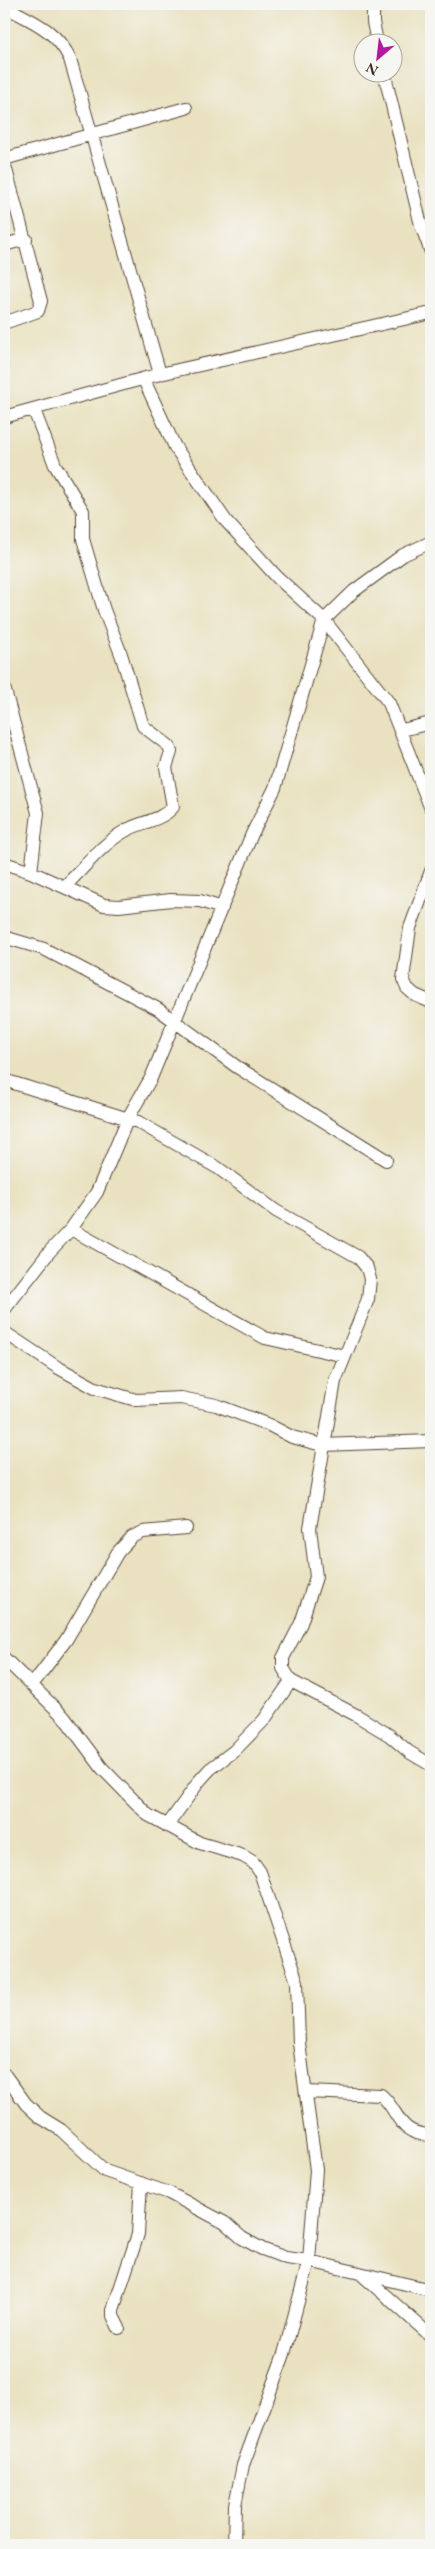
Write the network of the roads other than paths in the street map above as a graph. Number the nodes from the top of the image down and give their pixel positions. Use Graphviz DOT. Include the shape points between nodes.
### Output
graph roads {
  1 [pos="373,4"];
  2 [pos="4,6"];
  3 [pos="375,32"];
  4 [pos="386,82"];
  5 [pos="186,108"];
  6 [pos="90,136"];
  7 [pos="4,160"];
  8 [pos="26,239"];
  9 [pos="4,245"];
  10 [pos="431,252"];
  11 [pos="431,313"];
  12 [pos="4,323"];
  13 [pos="160,374"];
  14 [pos="144,380"];
  15 [pos="34,410"];
  16 [pos="4,418"];
  17 [pos="431,542"];
  18 [pos="324,620"];
  19 [pos="4,687"];
  20 [pos="431,723"];
  21 [pos="402,730"];
  22 [pos="431,809"];
  23 [pos="4,863"];
  24 [pos="31,872"];
  25 [pos="431,872"];
  26 [pos="65,886"];
  27 [pos="222,908"];
  28 [pos="4,937"];
  29 [pos="431,1002"];
  30 [pos="176,1022"];
  31 [pos="4,1080"];
  32 [pos="128,1118"];
  33 [pos="386,1160"];
  34 [pos="71,1229"];
  35 [pos="4,1310"];
  36 [pos="4,1332"];
  37 [pos="345,1356"];
  38 [pos="431,1441"];
  39 [pos="322,1445"];
  40 [pos="186,1528"];
  41 [pos="4,1658"];
  42 [pos="291,1681"];
  43 [pos="32,1685"];
  44 [pos="431,1765"];
  45 [pos="167,1826"];
  46 [pos="4,2074"];
  47 [pos="306,2092"];
  48 [pos="431,2135"];
  49 [pos="141,2183"];
  50 [pos="309,2261"];
  51 [pos="359,2273"];
  52 [pos="431,2290"];
  53 [pos="119,2328"];
  54 [pos="431,2336"];
  55 [pos="234,2545"];
  1 -- 3 [label="street"];
  2 -- 6 [label="street" via="48,30 63,44"];
  4 -- 10 [label="street" via="421,224"];
  5 -- 6 [label="street"];
  6 -- 7 [label="street"];
  6 -- 13 [label="street"];
  7 -- 8 [label="street"];
  8 -- 9 [label="street"];
  8 -- 12 [label="street" via="41,301 38,311"];
  11 -- 13 [label="street"];
  13 -- 14 [label="street"];
  14 -- 15 [label="street"];
  14 -- 18 [label="street" via="175,447 226,520 277,577"];
  15 -- 16 [label="street"];
  15 -- 26 [label="street" via="55,465 83,511 83,539 143,726 169,746 171,752 166,767 173,807 111,840"];
  17 -- 18 [label="street" via="403,555 354,591"];
  18 -- 21 [label="street" via="389,703"];
  18 -- 27 [label="street" via="275,788"];
  19 -- 24 [label="street" via="38,813"];
  20 -- 21 [label="street"];
  21 -- 22 [label="street"];
  23 -- 24 [label="street"];
  24 -- 26 [label="street"];
  25 -- 29 [label="street" via="410,928 403,979 415,995"];
  26 -- 27 [label="street" via="104,905 171,900 200,901"];
  27 -- 30 [label="street"];
  28 -- 30 [label="street" via="44,948 158,1009"];
  30 -- 32 [label="street" via="151,1078"];
  30 -- 33 [label="street" via="237,1067"];
  31 -- 32 [label="street"];
  32 -- 34 [label="street" via="97,1192"];
  32 -- 37 [label="street" via="218,1168 276,1210 358,1256 370,1279 368,1299"];
  34 -- 35 [label="street"];
  34 -- 37 [label="street" via="266,1338"];
  36 -- 39 [label="street" via="57,1368 95,1388 136,1400 181,1398 216,1405 270,1425 292,1437"];
  37 -- 39 [label="street" via="334,1381"];
  38 -- 39 [label="street"];
  39 -- 42 [label="street" via="310,1528 316,1577 300,1623 283,1658 283,1668"];
  40 -- 43 [label="street" via="143,1532 132,1537 118,1552 66,1640"];
  41 -- 43 [label="street"];
  42 -- 44 [label="street" via="356,1714"];
  42 -- 45 [label="street" via="264,1720 234,1751 210,1768"];
  43 -- 45 [label="street" via="64,1717 102,1768 148,1815"];
  45 -- 47 [label="street" via="200,1843 243,1856 260,1872 297,1982 299,2043"];
  46 -- 49 [label="street" via="26,2104 61,2130 105,2171"];
  47 -- 48 [label="street" via="381,2095 407,2128"];
  47 -- 50 [label="street" via="316,2170"];
  49 -- 50 [label="street" via="169,2192 202,2210 262,2249 286,2258"];
  49 -- 53 [label="street" via="138,2234 113,2310"];
  50 -- 51 [label="street"];
  50 -- 55 [label="street" via="284,2354 243,2465 235,2505"];
  51 -- 52 [label="street"];
  51 -- 54 [label="street"];
}
